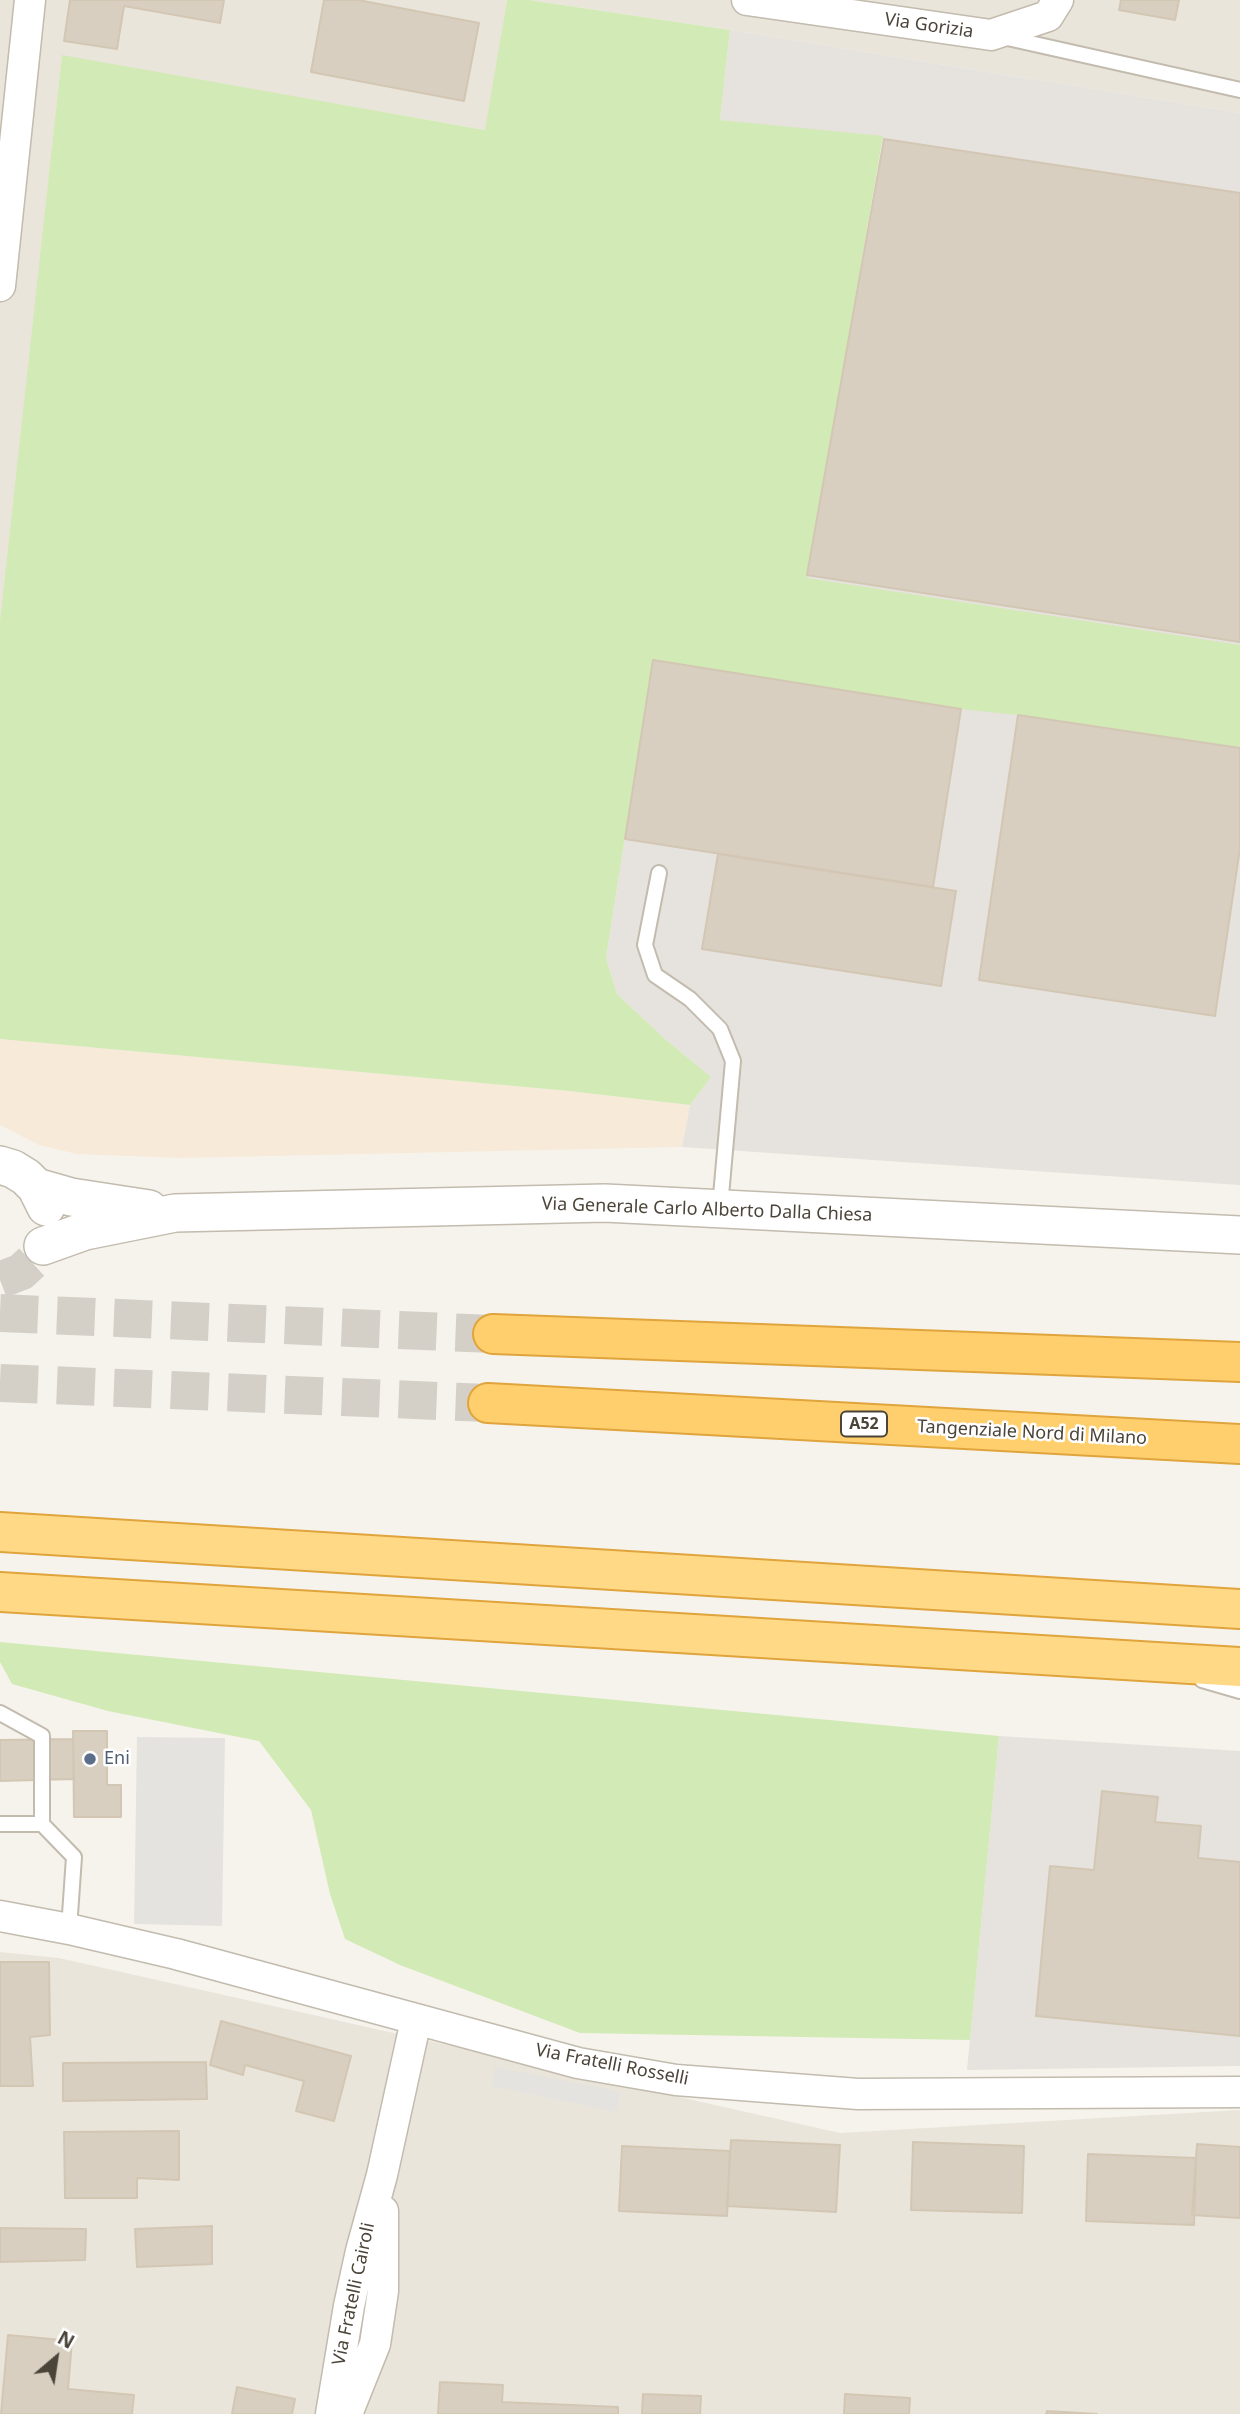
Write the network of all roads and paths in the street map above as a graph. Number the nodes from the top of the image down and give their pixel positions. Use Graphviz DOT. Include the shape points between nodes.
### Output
graph roads {
  1 [pos="30,0"];
  2 [pos="747,0"];
  3 [pos="1058,0"];
  4 [pos="991,35"];
  5 [pos="1240,89"];
  6 [pos="0,286"];
  7 [pos="659,873"];
  8 [pos="0,1165"];
  9 [pos="36,1187"];
  10 [pos="720,1207"];
  11 [pos="174,1213"];
  12 [pos="1240,1235"];
  13 [pos="493,1334"];
  14 [pos="1240,1362"];
  15 [pos="488,1403"];
  16 [pos="1240,1444"];
  17 [pos="0,1532"];
  18 [pos="0,1591"];
  19 [pos="1240,1609"];
  20 [pos="1129,1660"];
  21 [pos="1240,1667"];
  22 [pos="1240,1691"];
  23 [pos="0,1713"];
  24 [pos="0,1824"];
  25 [pos="42,1824"];
  26 [pos="0,1916"];
  27 [pos="69,1929"];
  28 [pos="416,2020"];
  29 [pos="1240,2092"];
  30 [pos="382,2175"];
  31 [pos="331,2414"];
  32 [pos="347,2414"];
  1 -- 6 [label="street"];
  2 -- 4 [label="street, Via Gorizia"];
  3 -- 4 [label="street, Via Gorizia" via="1048,16"];
  4 -- 5 [label="lane"];
  7 -- 10 [label="lane" via="645,945 655,975 690,999 720,1029 733,1061"];
  8 -- 9 [label="street, Via Generale Carlo Alberto Dalla Chiesa" via="20,1173"];
  9 -- 11 [label="street, Via Generale Carlo Alberto Dalla Chiesa"];
  9 -- 11 [label="street, Via Generale Carlo Alberto Dalla Chiesa" via="48,1218 38,1254 85,1231"];
  10 -- 11 [label="street, Via Generale Carlo Alberto Dalla Chiesa" via="605,1203"];
  10 -- 12 [label="street, Via Generale Carlo Alberto Dalla Chiesa"];
  13 -- 14 [label="highway"];
  15 -- 16 [label="highway, Tangenziale Nord di Milano / A52"];
  17 -- 19 [label="highway"];
  18 -- 20 [label="highway"];
  20 -- 21 [label="highway"];
  20 -- 22 [label="lane"];
  23 -- 25 [label="lane" via="42,1736"];
  24 -- 25 [label="lane"];
  25 -- 27 [label="lane" via="74,1857"];
  26 -- 27 [label="street, Via Fratelli Rosselli"];
  27 -- 28 [label="street, Via Fratelli Rosselli"];
  28 -- 29 [label="street, Via Fratelli Rosselli" via="578,2063 676,2080 859,2094"];
  28 -- 30 [label="street, Via Fratelli Cairoli"];
  30 -- 31 [label="street, Via Fratelli Cairoli" via="349,2306"];
  30 -- 32 [label="street, Via Fratelli Cairoli" via="383,2291 375,2344"];
}
